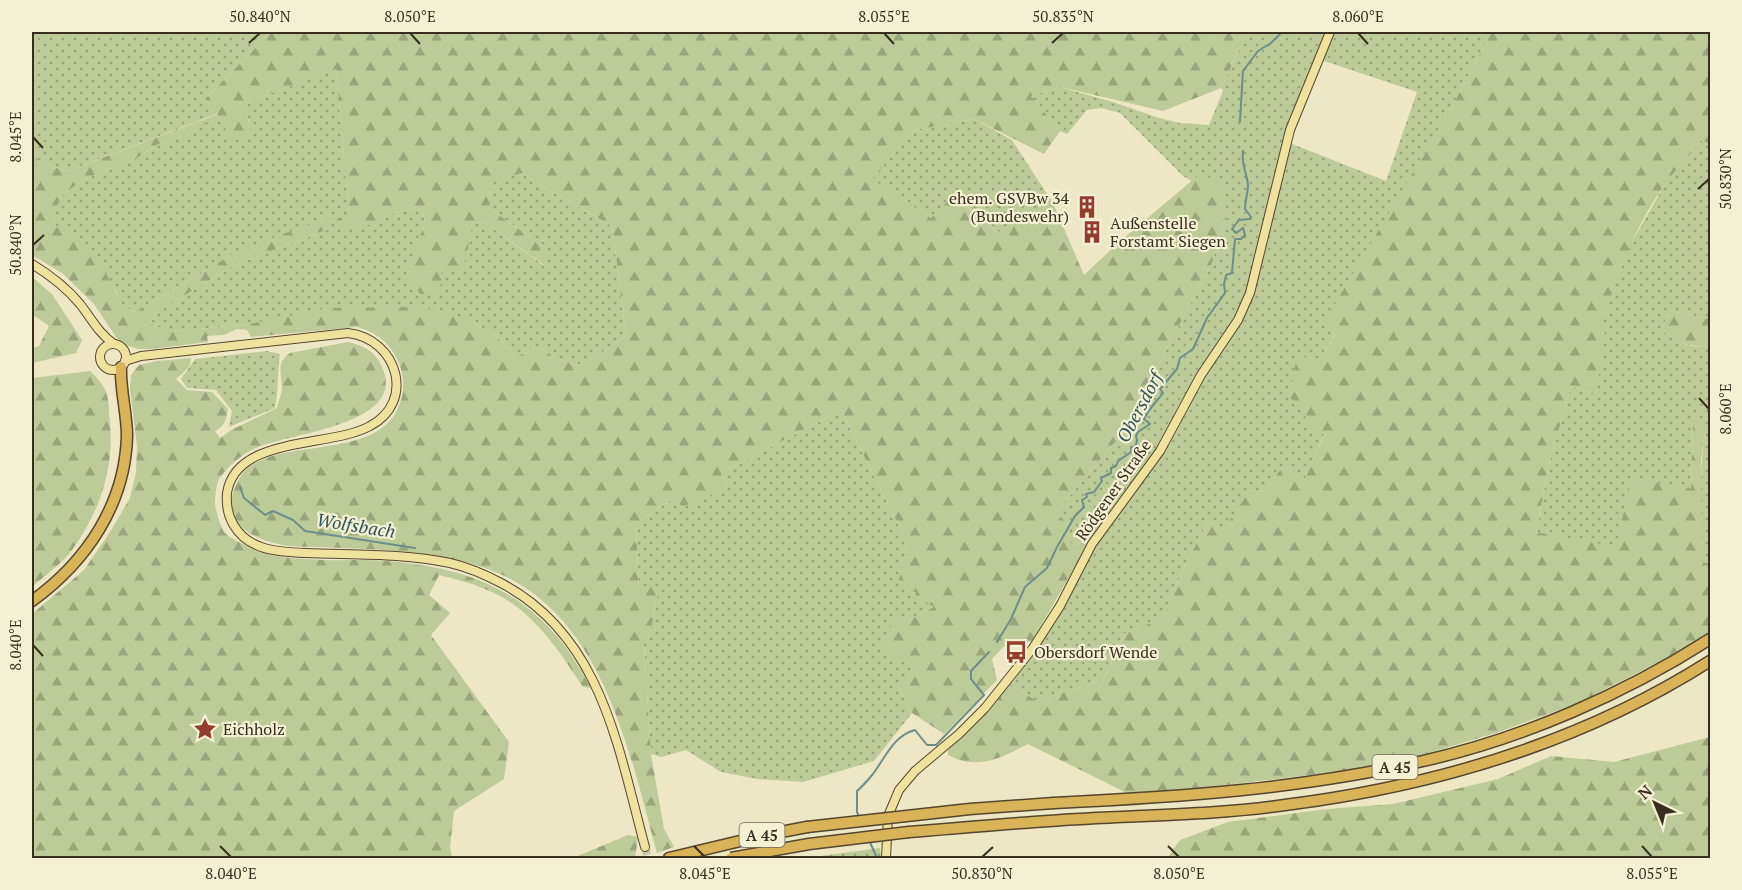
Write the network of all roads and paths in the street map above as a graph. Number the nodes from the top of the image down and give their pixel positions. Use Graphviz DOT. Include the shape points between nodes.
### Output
graph roads {
  1 [pos="1330,32"];
  2 [pos="32,264"];
  3 [pos="101,334"];
  4 [pos="114,344"];
  5 [pos="102,349"];
  6 [pos="121,363"];
  7 [pos="32,601"];
  8 [pos="1710,639"];
  9 [pos="1710,662"];
  10 [pos="645,847"];
  11 [pos="669,858"];
  12 [pos="731,858"];
  13 [pos="886,858"];
  1 -- 13 [label="main road, Rödgener Straße" via="1290,130 1250,293 1238,321 1201,375 1160,451 1092,543 1033,648 985,708 899,790 888,816"];
  2 -- 3 [label="main road" via="78,302"];
  3 -- 4 [label="main road"];
  3 -- 5 [label="main road"];
  4 -- 5 [label="main road"];
  4 -- 6 [label="main road" via="119,346"];
  5 -- 6 [label="main road" via="101,363 105,368"];
  6 -- 7 [label="highway" via="126,452 114,500 99,532 79,560"];
  6 -- 10 [label="main road" via="141,356 348,333 382,348 393,364 396,383 393,402 380,420 352,433 250,459 235,473 228,489 231,520 242,537 260,547 285,552 412,557 452,564 491,578 533,603 570,642 597,686"];
  8 -- 11 [label="highway, A 45, bridge" via="1657,670 1537,726 1425,761 1356,775 1222,793 970,809 842,822"];
  9 -- 12 [label="highway, A 45, bridge" via="1595,724 1534,747 1428,780 1355,795 1283,806 1049,820 855,838"];
}
